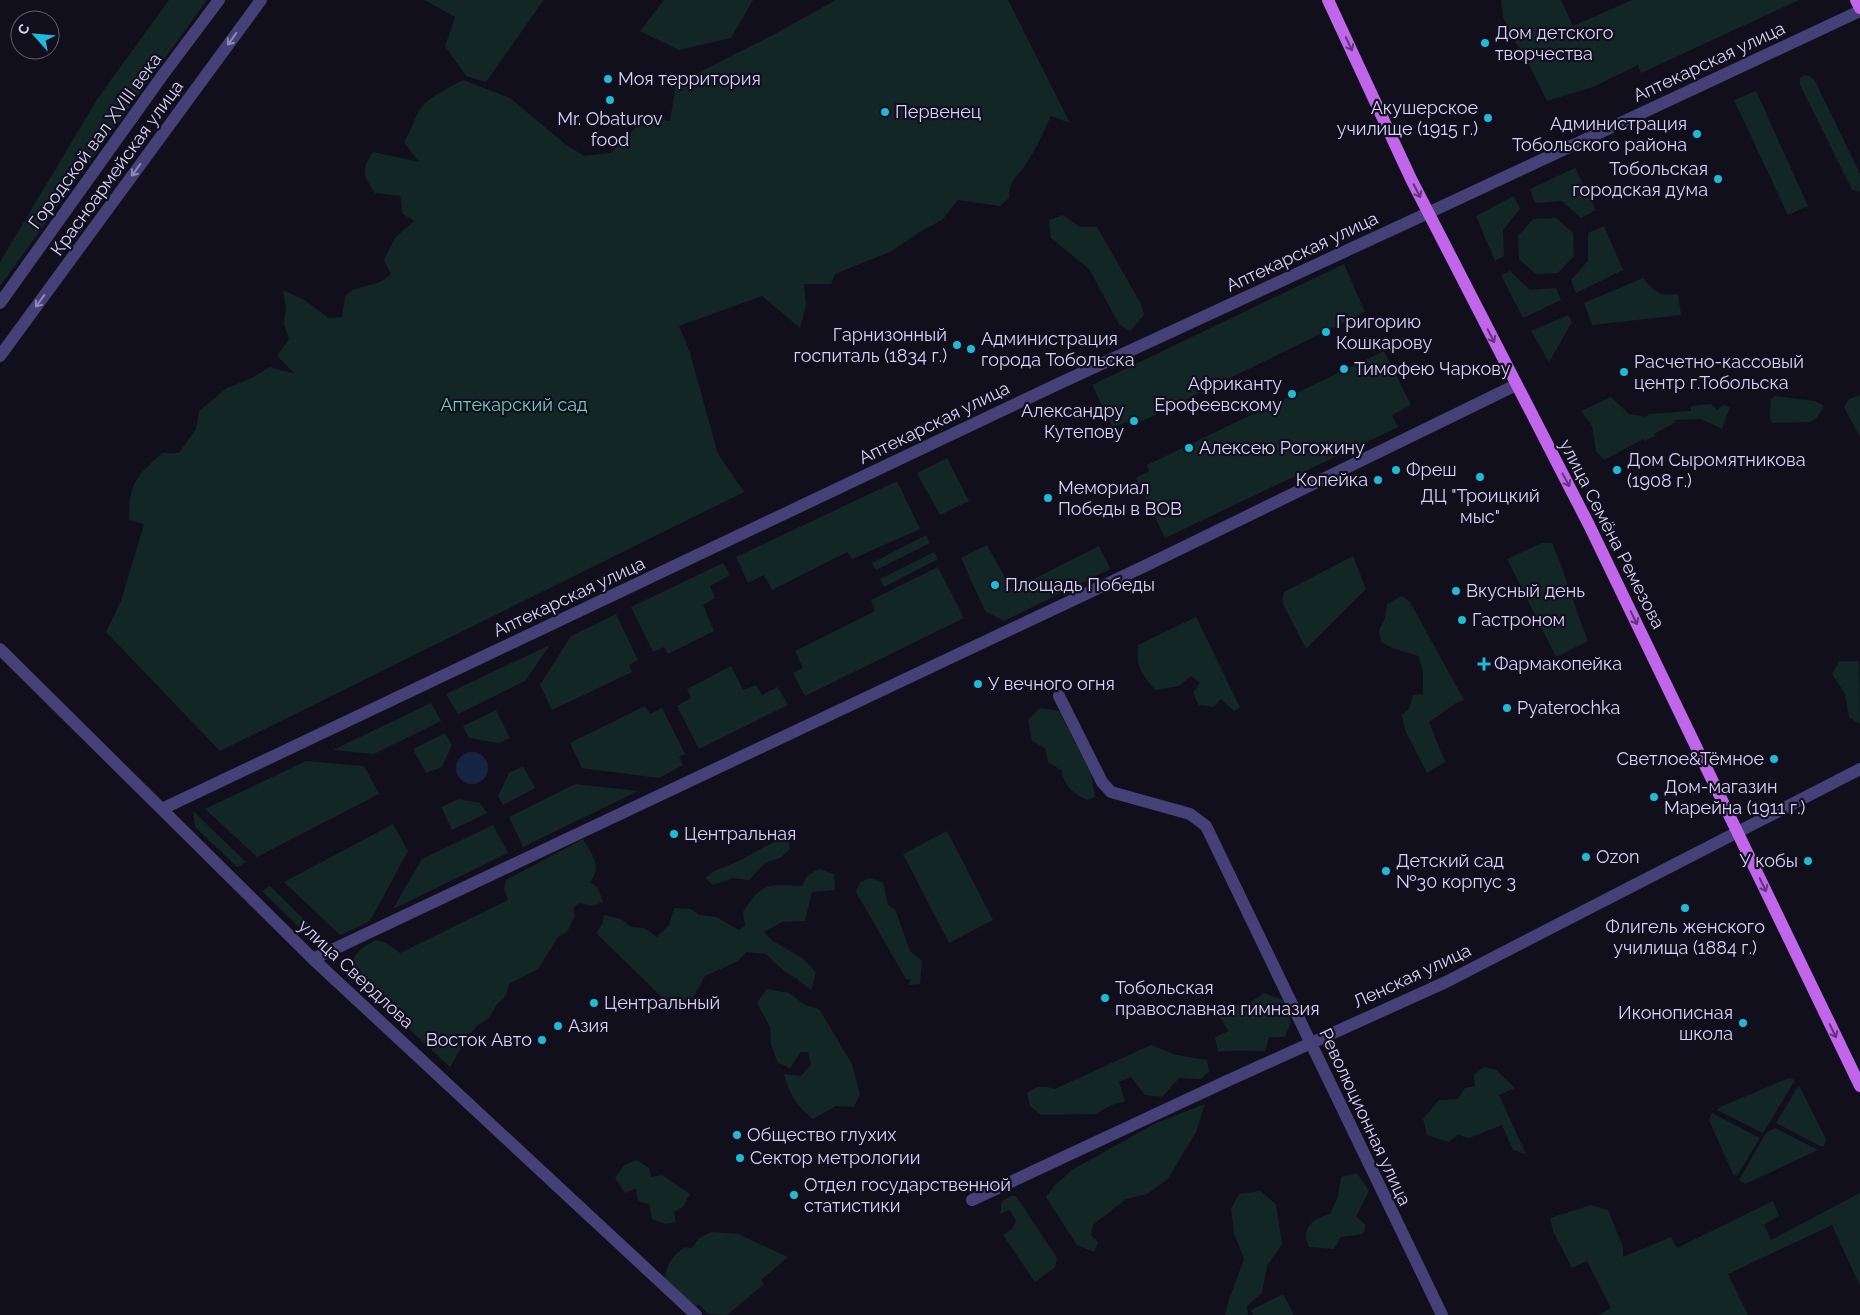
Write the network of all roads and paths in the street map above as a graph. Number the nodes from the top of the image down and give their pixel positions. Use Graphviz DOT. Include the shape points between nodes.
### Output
graph roads {
  1 [pos="219,0"];
  2 [pos="261,0"];
  3 [pos="1328,0"];
  4 [pos="1856,0"];
  5 [pos="1860,10"];
  6 [pos="1428,213"];
  7 [pos="0,303"];
  8 [pos="0,356"];
  9 [pos="1516,385"];
  10 [pos="0,649"];
  11 [pos="1059,696"];
  12 [pos="1860,769"];
  13 [pos="162,809"];
  14 [pos="1738,832"];
  15 [pos="313,958"];
  16 [pos="1311,1043"];
  17 [pos="1860,1086"];
  18 [pos="972,1200"];
  19 [pos="696,1315"];
  20 [pos="1442,1315"];
  1 -- 7 [label="street, Городской вал XVIII века"];
  2 -- 8 [label="street, Красноармейская улица, one-way"];
  3 -- 6 [label="main road, улица Семёна Ремезова, one-way"];
  4 -- 5 [label="main road"];
  5 -- 6 [label="street, Аптекарская улица"];
  6 -- 9 [label="main road, улица Семёна Ремезова, one-way"];
  6 -- 13 [label="street, Аптекарская улица" via="1058,384"];
  9 -- 14 [label="main road, улица Семёна Ремезова, one-way" via="1593,534"];
  9 -- 15 [label="street" via="1147,565"];
  10 -- 13 [label="street, улица Свердлова"];
  11 -- 16 [label="street, Революционная улица" via="1102,782 1111,792 1190,814 1206,826"];
  12 -- 14 [label="street, Ленская улица"];
  13 -- 15 [label="street, улица Свердлова"];
  14 -- 16 [label="street, Ленская улица" via="1446,982"];
  14 -- 17 [label="main road, улица Семёна Ремезова, one-way"];
  15 -- 19 [label="street, улица Свердлова"];
  16 -- 18 [label="street, Ленская улица"];
  16 -- 20 [label="street, Революционная улица"];
}
